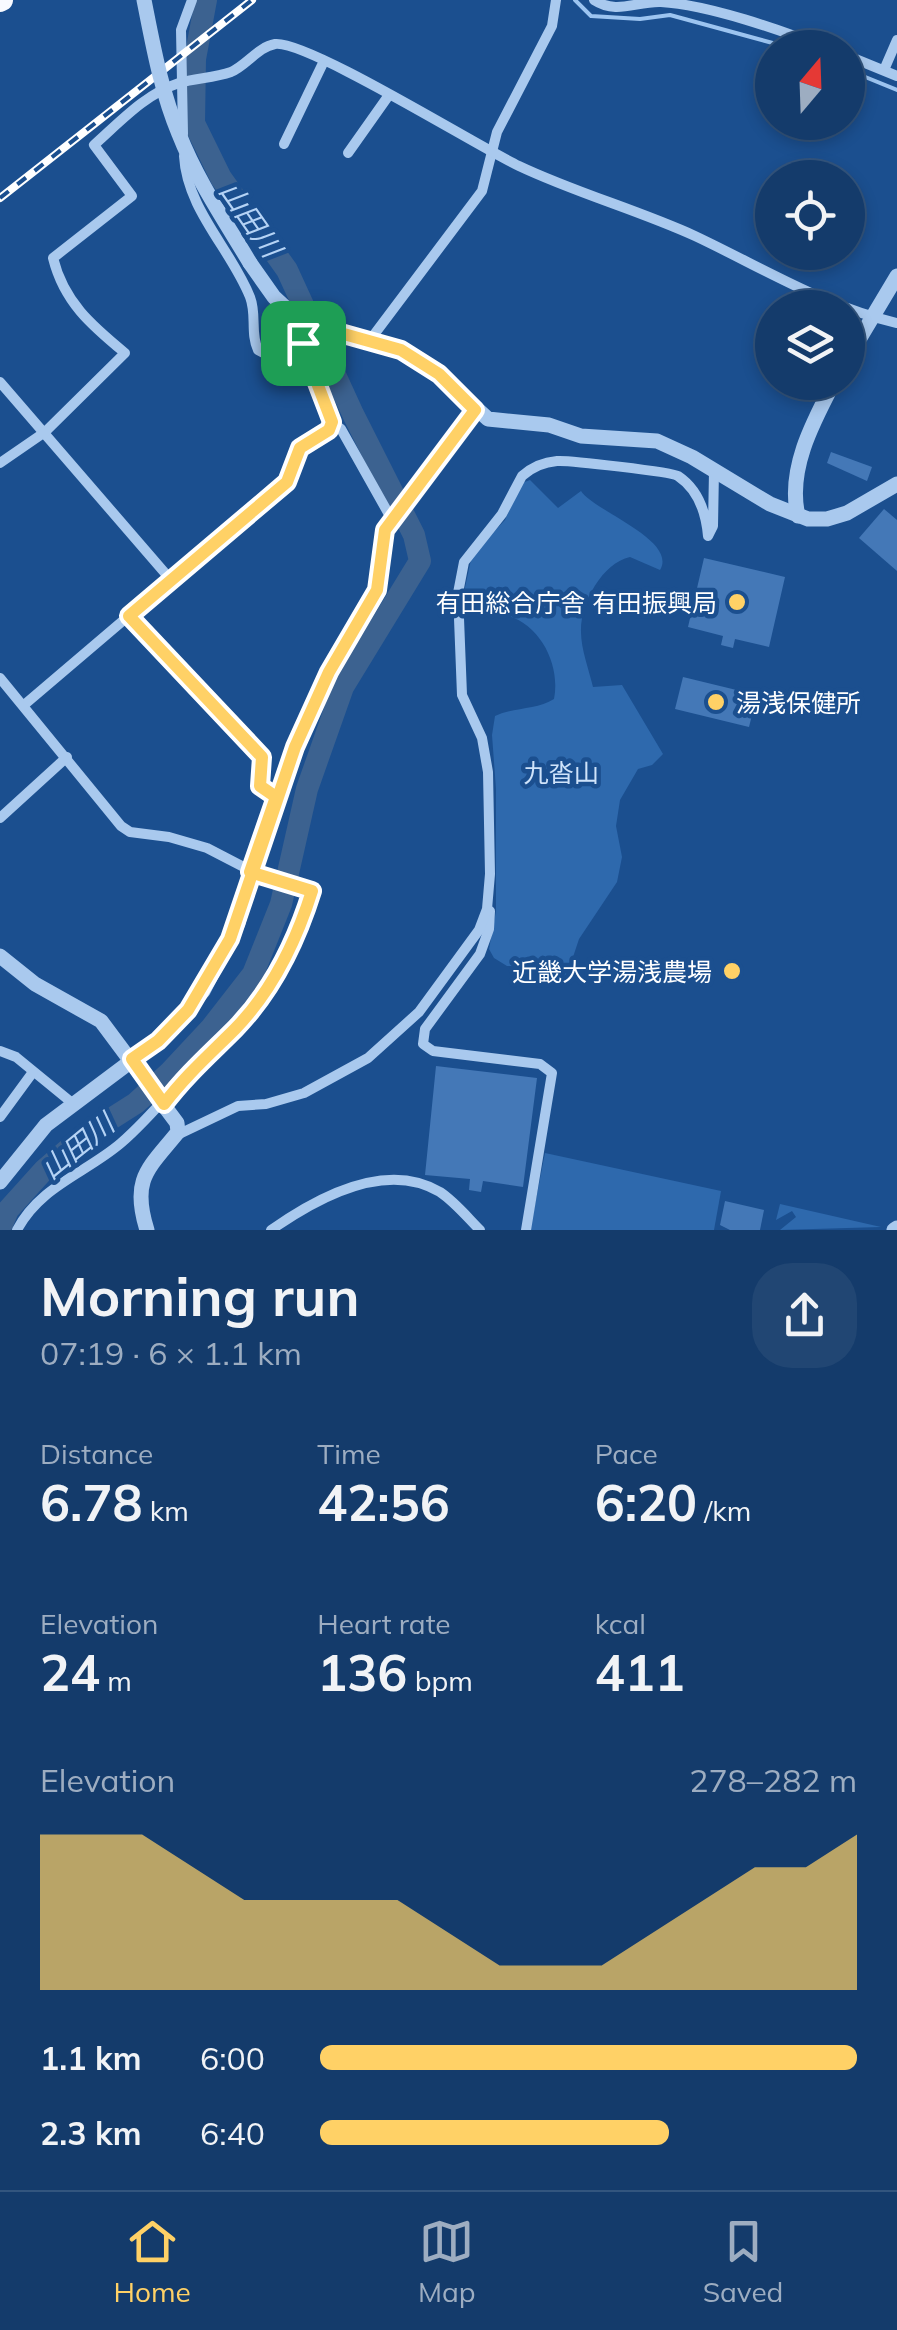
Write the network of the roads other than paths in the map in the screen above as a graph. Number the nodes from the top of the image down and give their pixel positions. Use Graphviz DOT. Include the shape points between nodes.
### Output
graph roads {
  1 [pos="144,0"];
  2 [pos="192,0"];
  3 [pos="556,0"];
  4 [pos="594,0"];
  5 [pos="778,30"];
  6 [pos="897,40"];
  7 [pos="324,61"];
  8 [pos="865,63"];
  9 [pos="884,70"];
  10 [pos="897,76"];
  11 [pos="182,82"];
  12 [pos="389,95"];
  13 [pos="284,144"];
  14 [pos="492,152"];
  15 [pos="348,154"];
  16 [pos="897,276"];
  17 [pos="871,317"];
  18 [pos="301,322"];
  19 [pos="897,323"];
  20 [pos="865,328"];
  21 [pos="370,340"];
  22 [pos="299,351"];
  23 [pos="0,382"];
  24 [pos="825,400"];
  25 [pos="475,410"];
  26 [pos="332,422"];
  27 [pos="45,432"];
  28 [pos="0,463"];
  29 [pos="714,471"];
  30 [pos="897,484"];
  31 [pos="798,516"];
  32 [pos="390,518"];
  33 [pos="171,580"];
  34 [pos="129,616"];
  35 [pos="0,678"];
  36 [pos="24,706"];
  37 [pos="67,757"];
  38 [pos="276,797"];
  39 [pos="0,818"];
  40 [pos="250,872"];
  41 [pos="488,897"];
  42 [pos="0,956"];
  43 [pos="0,1052"];
  44 [pos="136,1063"];
  45 [pos="33,1072"];
  46 [pos="163,1101"];
  47 [pos="72,1102"];
  48 [pos="0,1116"];
  49 [pos="175,1136"];
  50 [pos="0,1182"];
  51 [pos="18,1230"];
  52 [pos="146,1230"];
  53 [pos="271,1230"];
  54 [pos="480,1230"];
  55 [pos="526,1230"];
  1 -- 18 [label="street, bridge" via="178,134 250,263"];
  2 -- 11 [label="street" via="181,30"];
  3 -- 14 [label="street" via="552,26"];
  4 -- 5 [label="street" via="614,8 670,4"];
  6 -- 9 [label="street"];
  7 -- 11 [label="street" via="278,44 226,74"];
  7 -- 12 [label="street"];
  7 -- 13 [label="street"];
  8 -- 9 [label="street"];
  9 -- 10 [label="street"];
  11 -- 22 [label="street" via="186,176 248,291 254,343 262,355 278,360"];
  11 -- 27 [label="street" via="155,92 94,145 132,196 53,258 76,310 125,352"];
  12 -- 14 [label="street"];
  12 -- 15 [label="street"];
  14 -- 17 [label="street"];
  14 -- 21 [label="street" via="476,201"];
  16 -- 17 [label="street"];
  17 -- 19 [label="street"];
  17 -- 20 [label="street"];
  18 -- 21 [label="street"];
  18 -- 22 [label="street"];
  21 -- 25 [label="street" via="425,363"];
  22 -- 26 [label="street"];
  23 -- 27 [label="street"];
  24 -- 31 [label="street" via="802,456"];
  25 -- 29 [label="street" via="488,419 581,436 657,442"];
  25 -- 32 [label="street"];
  26 -- 32 [label="street"];
  26 -- 33 [label="street" via="300,448 287,482"];
  27 -- 28 [label="street"];
  27 -- 33 [label="street"];
  29 -- 31 [label="street"];
  29 -- 41 [label="street" via="714,526 708,536 702,504 668,470 548,463 522,476 464,562 457,605 462,695 487,753"];
  30 -- 31 [label="street" via="836,517"];
  32 -- 38 [label="street" via="377,590 323,683"];
  33 -- 34 [label="street"];
  34 -- 36 [label="street"];
  34 -- 38 [label="street" via="260,752 260,786"];
  35 -- 36 [label="street"];
  36 -- 37 [label="street"];
  37 -- 39 [label="street"];
  37 -- 40 [label="street" via="130,832 207,848"];
  38 -- 40 [label="street"];
  40 -- 44 [label="street" via="238,923 202,990"];
  40 -- 46 [label="street" via="312,891 300,929 235,1029"];
  41 -- 49 [label="street" via="472,943 389,1043 304,1093 238,1106"];
  41 -- 55 [label="street" via="487,940 425,1029 423,1044 433,1051 540,1064 552,1073"];
  42 -- 44 [label="street" via="101,1021"];
  43 -- 45 [label="street"];
  44 -- 46 [label="street"];
  44 -- 47 [label="street"];
  45 -- 47 [label="street"];
  45 -- 48 [label="street"];
  46 -- 49 [label="street" via="178,1126"];
  46 -- 51 [label="street" via="97,1162 63,1179"];
  47 -- 50 [label="street"];
  49 -- 52 [label="street" via="142,1178"];
  53 -- 54 [label="street" via="336,1190 406,1182 442,1194"];
}
